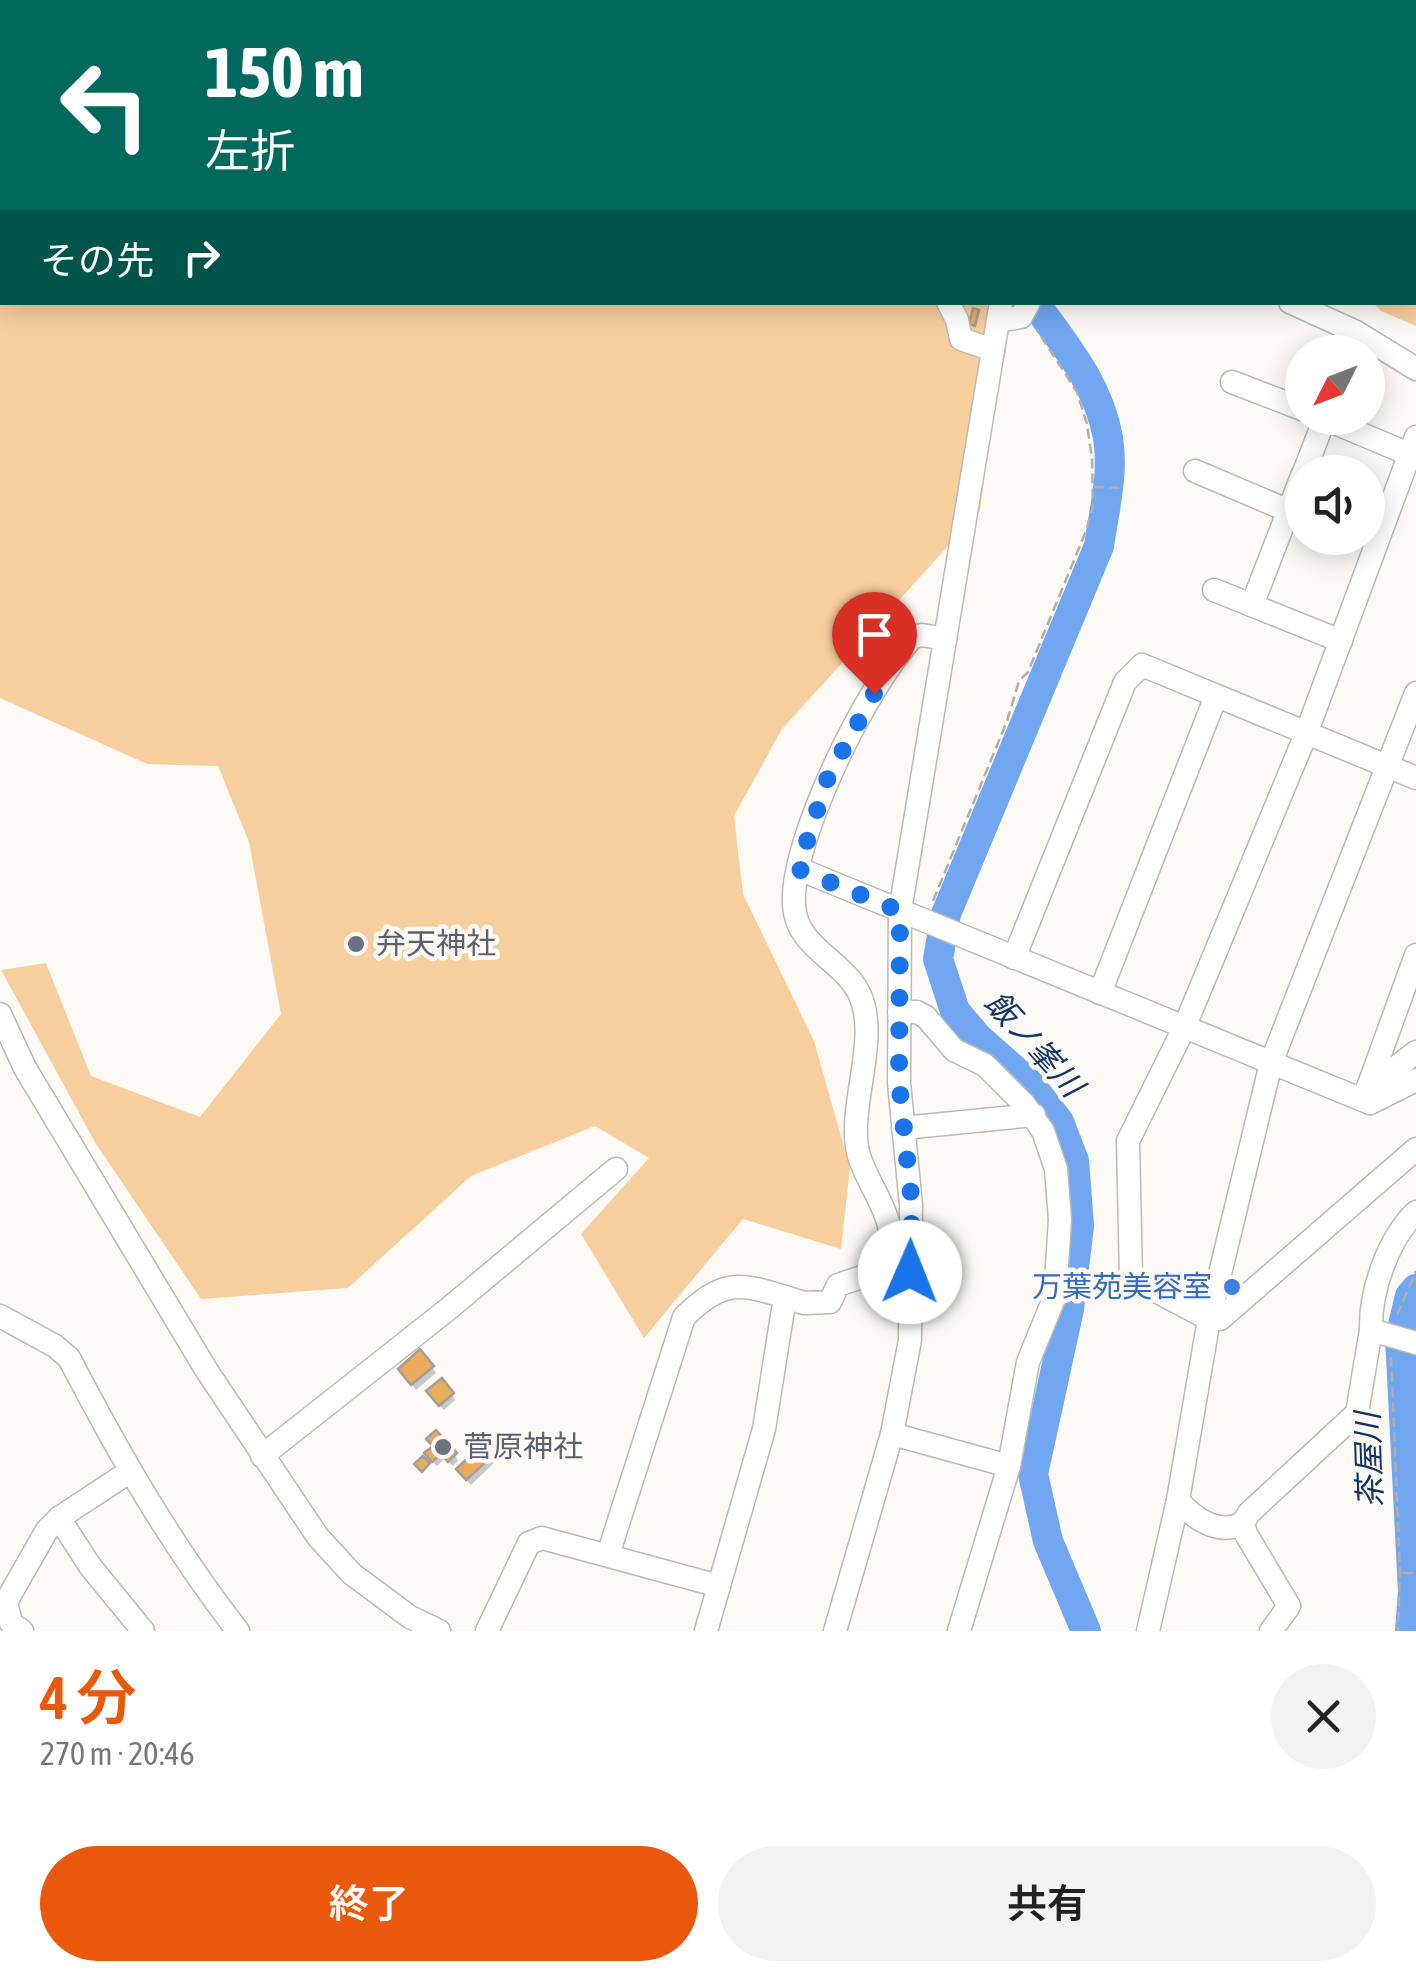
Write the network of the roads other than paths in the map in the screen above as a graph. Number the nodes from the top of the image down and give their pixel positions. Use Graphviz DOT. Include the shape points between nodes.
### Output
graph roads {
  1 [pos="1297,305"];
  2 [pos="954,308"];
  3 [pos="1025,310"];
  4 [pos="999,312"];
  5 [pos="992,350"];
  6 [pos="1416,369"];
  7 [pos="1232,382"];
  8 [pos="1285,403"];
  9 [pos="1378,435"];
  10 [pos="1413,446"];
  11 [pos="1195,472"];
  12 [pos="1285,509"];
  13 [pos="1285,521"];
  14 [pos="1214,590"];
  15 [pos="1252,605"];
  16 [pos="945,639"];
  17 [pos="1341,641"];
  18 [pos="1416,693"];
  19 [pos="1216,696"];
  20 [pos="1306,734"];
  21 [pos="1388,767"];
  22 [pos="1416,778"];
  23 [pos="798,869"];
  24 [pos="900,911"];
  25 [pos="1416,955"];
  26 [pos="1014,958"];
  27 [pos="1100,993"];
  28 [pos="899,1012"];
  29 [pos="0,1014"];
  30 [pos="1184,1028"];
  31 [pos="1416,1052"];
  32 [pos="0,1054"];
  33 [pos="1271,1063"];
  34 [pos="25,1068"];
  35 [pos="1416,1080"];
  36 [pos="1368,1097"];
  37 [pos="1034,1115"];
  38 [pos="904,1128"];
  39 [pos="1416,1149"];
  40 [pos="616,1169"];
  41 [pos="1416,1212"];
  42 [pos="785,1297"];
  43 [pos="0,1316"];
  44 [pos="1209,1320"];
  45 [pos="1381,1332"];
  46 [pos="1416,1343"];
  47 [pos="892,1434"];
  48 [pos="262,1456"];
  49 [pos="1010,1466"];
  50 [pos="129,1472"];
  51 [pos="1178,1500"];
  52 [pos="59,1518"];
  53 [pos="1243,1523"];
  54 [pos="608,1555"];
  55 [pos="718,1586"];
  56 [pos="22,1631"];
  57 [pos="144,1631"];
  58 [pos="238,1631"];
  59 [pos="440,1631"];
  60 [pos="486,1631"];
  61 [pos="706,1631"];
  62 [pos="835,1631"];
  63 [pos="959,1631"];
  64 [pos="1148,1631"];
  65 [pos="1271,1631"];
  1 -- 6 [label="street"];
  2 -- 5 [label="street" via="961,339"];
  3 -- 4 [label="street"];
  4 -- 5 [label="street"];
  5 -- 16 [label="street"];
  7 -- 8 [label="street"];
  9 -- 10 [label="street"];
  10 -- 17 [label="street"];
  11 -- 12 [label="street"];
  13 -- 15 [label="street"];
  14 -- 15 [label="street"];
  15 -- 17 [label="street"];
  16 -- 23 [label="street" via="922,634 904,646 828,777"];
  16 -- 24 [label="street"];
  17 -- 20 [label="street"];
  18 -- 21 [label="street"];
  19 -- 20 [label="street"];
  19 -- 26 [label="street" via="1142,666 1125,682"];
  19 -- 27 [label="street"];
  20 -- 21 [label="street"];
  20 -- 30 [label="street"];
  21 -- 22 [label="street"];
  21 -- 33 [label="street"];
  23 -- 24 [label="street"];
  23 -- 42 [label="street" via="793,888 800,928 860,995 866,1032 858,1149 890,1234 880,1268 838,1284 830,1302"];
  24 -- 26 [label="street"];
  24 -- 28 [label="street"];
  25 -- 36 [label="street"];
  26 -- 27 [label="street"];
  27 -- 30 [label="street"];
  28 -- 37 [label="street" via="926,1017 954,1050 985,1066"];
  28 -- 38 [label="street"];
  29 -- 34 [label="street"];
  30 -- 33 [label="street"];
  30 -- 44 [label="street" via="1128,1141 1132,1278"];
  31 -- 36 [label="street"];
  32 -- 34 [label="street"];
  33 -- 36 [label="street"];
  33 -- 44 [label="street"];
  34 -- 48 [label="street"];
  35 -- 36 [label="street"];
  37 -- 38 [label="street"];
  37 -- 49 [label="street" via="1060,1187 1055,1296 1028,1362"];
  38 -- 47 [label="street" via="912,1205 910,1340"];
  39 -- 44 [label="street" via="1220,1319"];
  40 -- 48 [label="street"];
  41 -- 45 [label="street" via="1374,1292"];
  42 -- 54 [label="street" via="724,1286 684,1317"];
  42 -- 55 [label="street" via="764,1429"];
  43 -- 50 [label="street" via="69,1358"];
  44 -- 51 [label="street"];
  45 -- 46 [label="street"];
  45 -- 53 [label="street" via="1357,1413"];
  47 -- 49 [label="street"];
  47 -- 62 [label="street"];
  48 -- 59 [label="street" via="352,1574"];
  49 -- 63 [label="street"];
  50 -- 52 [label="street"];
  50 -- 58 [label="street"];
  51 -- 53 [label="street" via="1200,1520 1234,1528"];
  51 -- 64 [label="street"];
  52 -- 56 [label="street" via="6,1602 11,1623"];
  52 -- 57 [label="street"];
  53 -- 65 [label="street" via="1289,1606"];
  54 -- 55 [label="street"];
  54 -- 60 [label="street" via="542,1538 529,1544"];
  55 -- 61 [label="street"];
}
